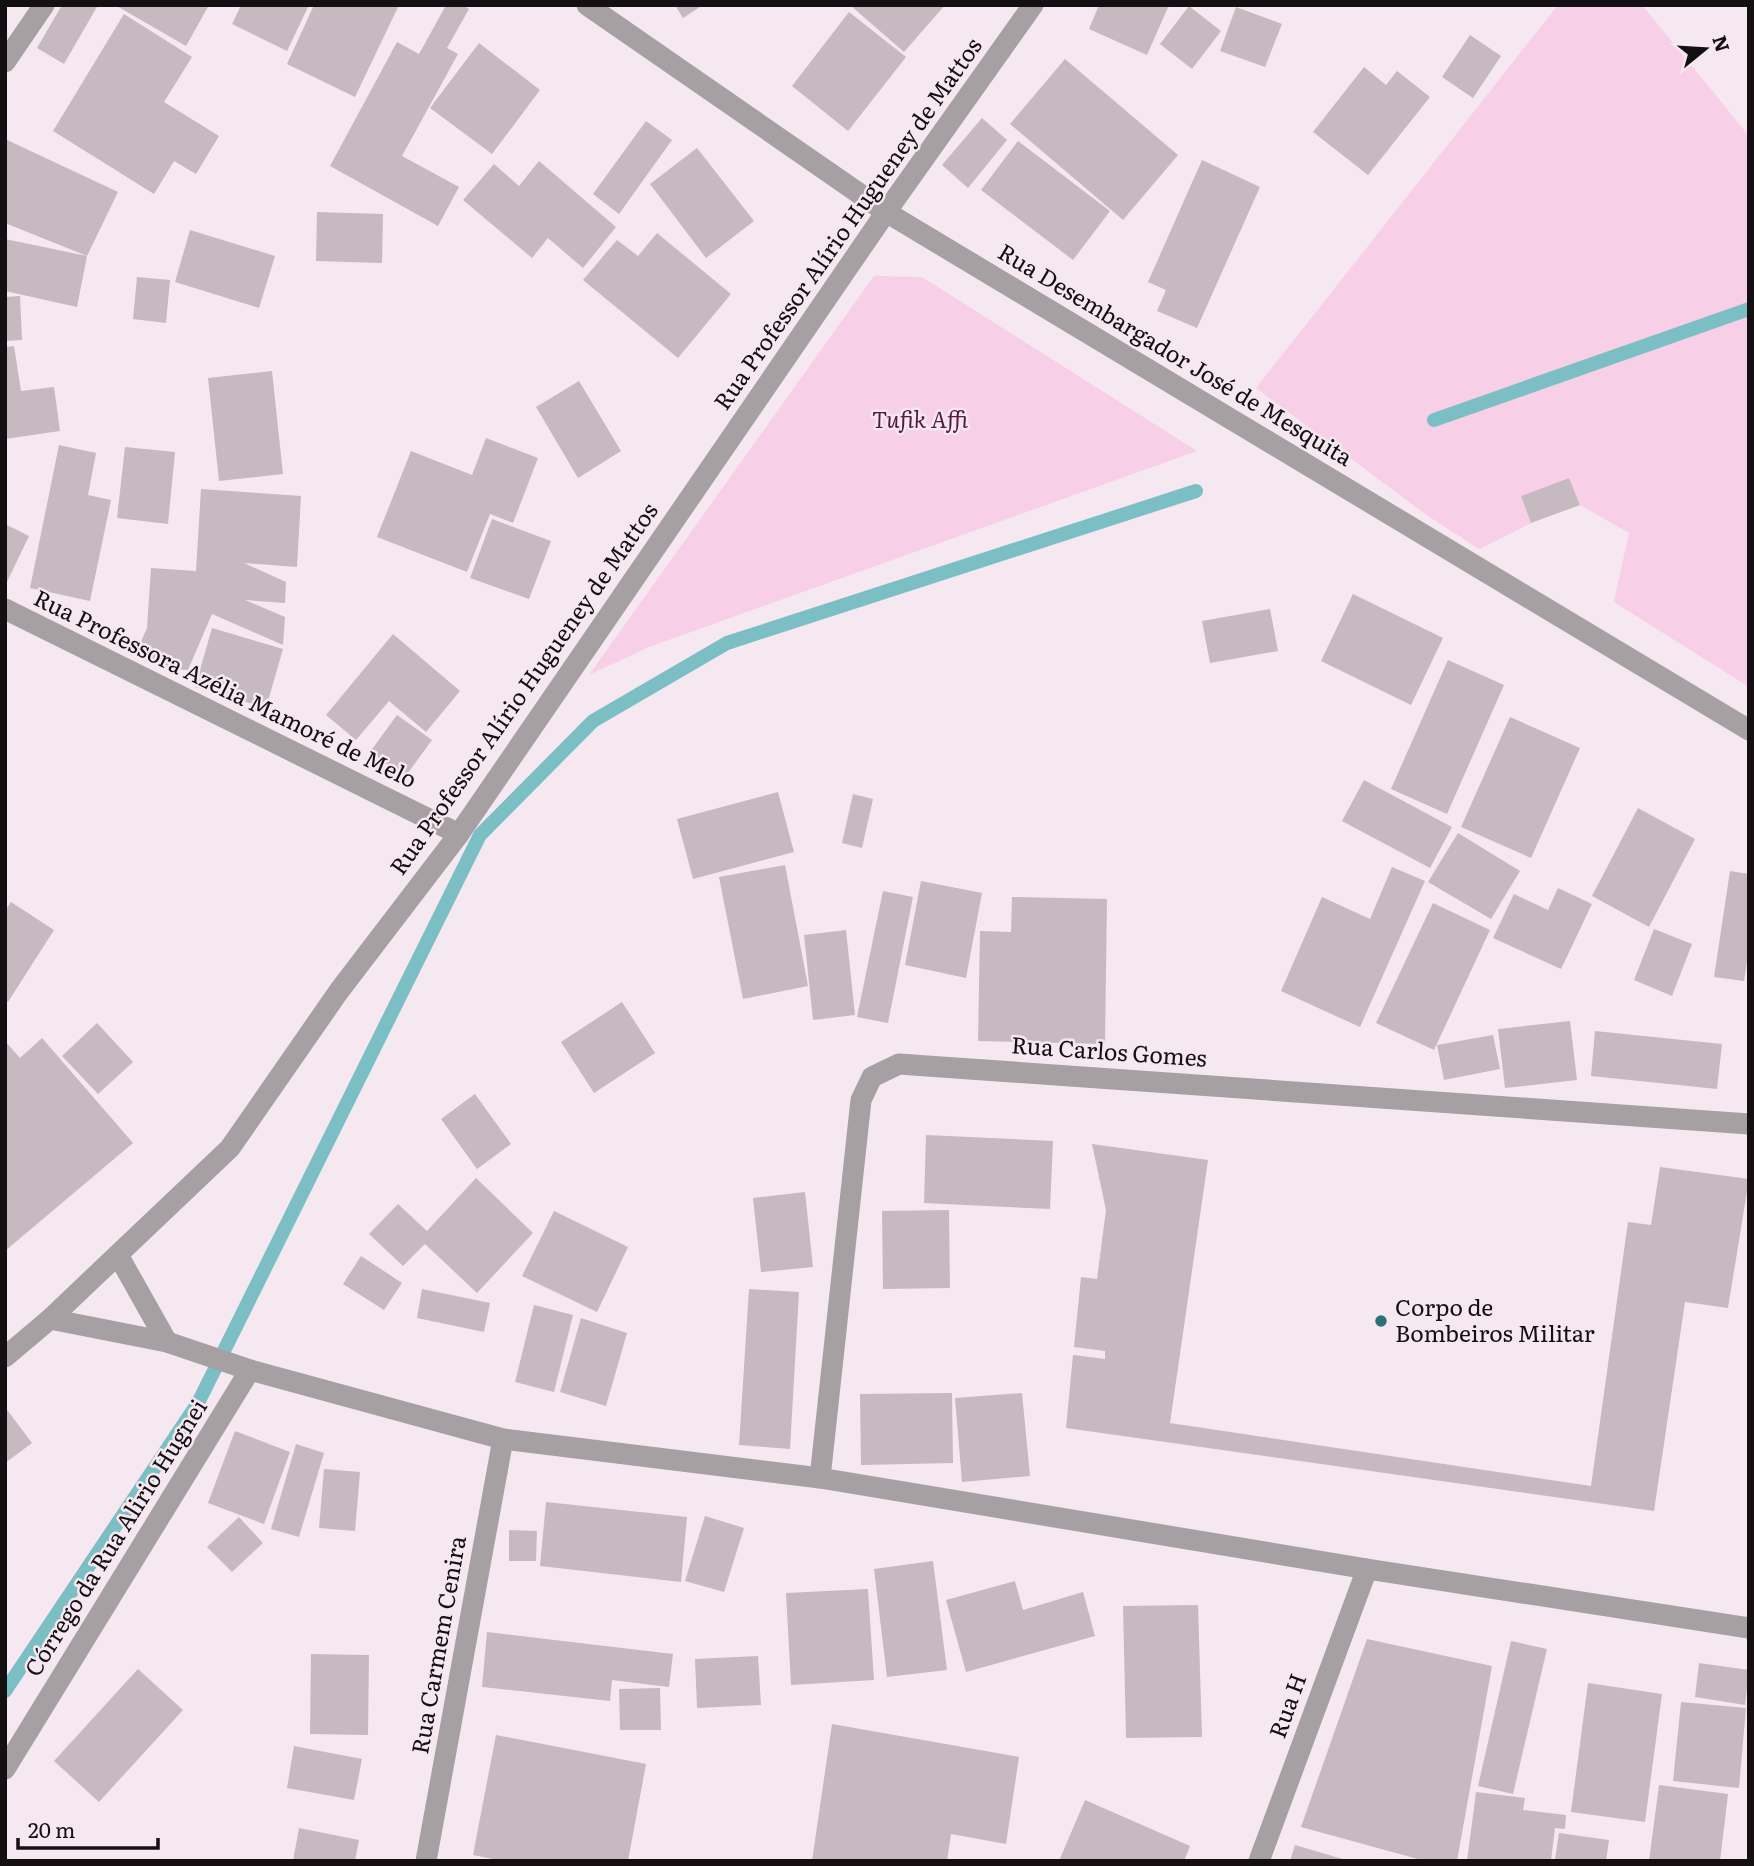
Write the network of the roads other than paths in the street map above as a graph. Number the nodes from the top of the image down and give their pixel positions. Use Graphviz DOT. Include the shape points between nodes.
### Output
graph roads {
  1 [pos="44,5"];
  2 [pos="587,5"];
  3 [pos="1033,5"];
  4 [pos="5,62"];
  5 [pos="886,212"];
  6 [pos="5,609"];
  7 [pos="1749,730"];
  8 [pos="459,834"];
  9 [pos="1749,1124"];
  10 [pos="118,1255"];
  11 [pos="50,1319"];
  12 [pos="174,1345"];
  13 [pos="5,1357"];
  14 [pos="241,1368"];
  15 [pos="503,1439"];
  16 [pos="820,1478"];
  17 [pos="1367,1570"];
  18 [pos="1749,1628"];
  19 [pos="5,1769"];
  20 [pos="426,1861"];
  21 [pos="1259,1861"];
  1 -- 4 [label="street"];
  2 -- 5 [label="street, Rua Desembargador José de Mesquita"];
  3 -- 5 [label="street, Rua Professor Alírio Hugueney de Mattos"];
  5 -- 7 [label="street, Rua Desembargador José de Mesquita"];
  5 -- 8 [label="street, Rua Professor Alírio Hugueney de Mattos"];
  6 -- 8 [label="street, Rua Professora Azélia Mamoré de Melo"];
  8 -- 10 [label="street, Rua Professor Alírio Hugueney de Mattos" via="339,991 230,1148"];
  9 -- 16 [label="street, Rua Carlos Gomes" via="900,1064 872,1077 861,1100"];
  10 -- 11 [label="street, Rua Professor Alírio Hugueney de Mattos"];
  10 -- 12 [label="street"];
  11 -- 12 [label="street"];
  11 -- 13 [label="street, Rua Professor Alírio Hugueney de Mattos"];
  12 -- 14 [label="street"];
  14 -- 15 [label="street"];
  14 -- 19 [label="street, Córrego da Rua Alirio Hugnei"];
  15 -- 16 [label="street"];
  15 -- 20 [label="street, Rua Carmem Cenira"];
  16 -- 17 [label="street"];
  17 -- 18 [label="street"];
  17 -- 21 [label="street, Rua H"];
}
